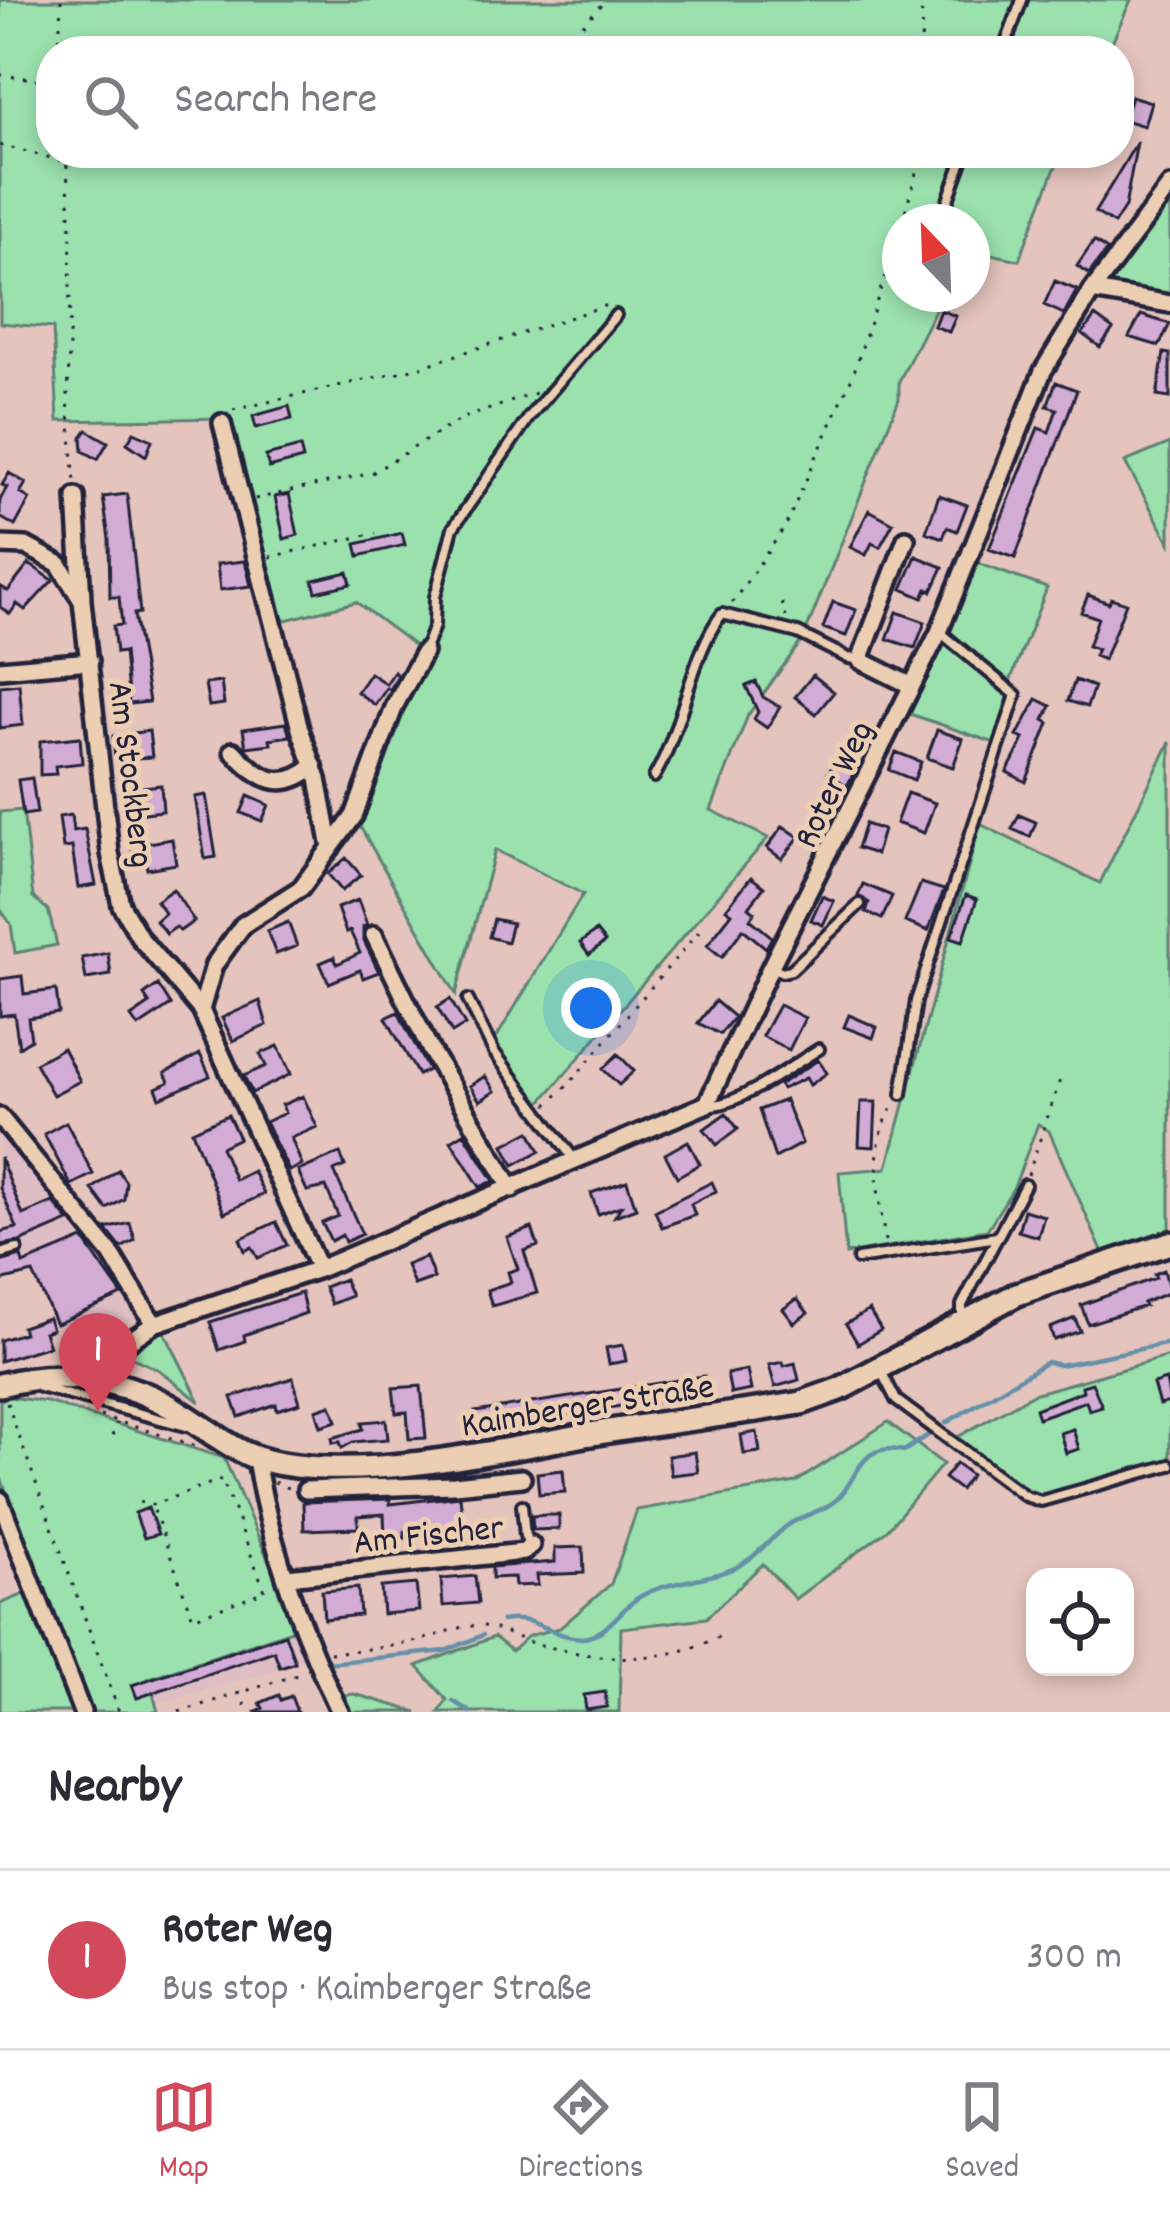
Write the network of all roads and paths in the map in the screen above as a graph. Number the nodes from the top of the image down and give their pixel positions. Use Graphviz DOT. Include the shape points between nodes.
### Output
graph roads {
  1 [pos="61,0"];
  2 [pos="606,0"];
  3 [pos="922,0"];
  4 [pos="1022,0"];
  5 [pos="60,36"];
  6 [pos="572,36"];
  7 [pos="921,36"];
  8 [pos="1009,36"];
  9 [pos="0,75"];
  10 [pos="36,79"];
  11 [pos="0,145"];
  12 [pos="36,154"];
  13 [pos="67,168"];
  14 [pos="918,168"];
  15 [pos="960,168"];
  16 [pos="1170,186"];
  17 [pos="907,204"];
  18 [pos="947,204"];
  19 [pos="882,284"];
  20 [pos="1092,291"];
  21 [pos="1170,304"];
  22 [pos="616,315"];
  23 [pos="550,392"];
  24 [pos="222,423"];
  25 [pos="76,496"];
  26 [pos="242,502"];
  27 [pos="376,533"];
  28 [pos="906,538"];
  29 [pos="0,545"];
  30 [pos="257,560"];
  31 [pos="82,601"];
  32 [pos="725,615"];
  33 [pos="939,632"];
  34 [pos="424,652"];
  35 [pos="860,659"];
  36 [pos="89,661"];
  37 [pos="0,669"];
  38 [pos="913,686"];
  39 [pos="233,751"];
  40 [pos="314,766"];
  41 [pos="654,777"];
  42 [pos="331,848"];
  43 [pos="860,904"];
  44 [pos="700,930"];
  45 [pos="374,934"];
  46 [pos="771,966"];
  47 [pos="468,1000"];
  48 [pos="201,1010"];
  49 [pos="819,1049"];
  50 [pos="1060,1079"];
  51 [pos="902,1094"];
  52 [pos="707,1104"];
  53 [pos="539,1111"];
  54 [pos="0,1117"];
  55 [pos="575,1162"];
  56 [pos="1025,1185"];
  57 [pos="512,1189"];
  58 [pos="998,1237"];
  59 [pos="1170,1244"];
  60 [pos="17,1249"];
  61 [pos="0,1254"];
  62 [pos="886,1255"];
  63 [pos="858,1259"];
  64 [pos="319,1269"];
  65 [pos="963,1320"];
  66 [pos="154,1324"];
  67 [pos="879,1368"];
  68 [pos="101,1380"];
  69 [pos="4,1388"];
  70 [pos="85,1411"];
  71 [pos="118,1421"];
  72 [pos="112,1436"];
  73 [pos="205,1440"];
  74 [pos="452,1457"];
  75 [pos="1170,1465"];
  76 [pos="257,1469"];
  77 [pos="522,1478"];
  78 [pos="454,1485"];
  79 [pos="306,1490"];
  80 [pos="0,1500"];
  81 [pos="139,1502"];
  82 [pos="152,1505"];
  83 [pos="264,1505"];
  84 [pos="522,1505"];
  85 [pos="236,1516"];
  86 [pos="4,1526"];
  87 [pos="531,1545"];
  88 [pos="287,1577"];
  89 [pos="724,1634"];
  90 [pos="317,1661"];
  91 [pos="239,1690"];
  92 [pos="82,1712"];
  93 [pos="119,1712"];
  94 [pos="179,1712"];
  95 [pos="248,1712"];
  96 [pos="340,1712"];
  1 -- 5 [label="path"];
  2 -- 6 [label="path"];
  3 -- 7 [label="path"];
  4 -- 8 [label="lane"];
  9 -- 10 [label="path"];
  11 -- 12 [label="path"];
  13 -- 25 [label="path"];
  14 -- 17 [label="path"];
  15 -- 18 [label="lane"];
  16 -- 20 [label="street, Roter Weg"];
  19 -- 32 [label="path" via="853,375 785,527"];
  20 -- 21 [label="street"];
  20 -- 33 [label="street, Roter Weg" via="1043,371"];
  22 -- 23 [label="lane"];
  22 -- 24 [label="path" via="611,304 422,367 228,411"];
  23 -- 26 [label="path" via="461,418 372,473"];
  23 -- 34 [label="lane" via="453,528"];
  24 -- 26 [label="street"];
  25 -- 31 [label="street, Am Stockberg"];
  26 -- 30 [label="street"];
  27 -- 30 [label="path"];
  28 -- 35 [label="street"];
  29 -- 31 [label="street" via="26,546 59,564"];
  30 -- 40 [label="street"];
  31 -- 36 [label="street, Am Stockberg"];
  32 -- 35 [label="lane"];
  32 -- 41 [label="lane"];
  33 -- 38 [label="street, Roter Weg"];
  33 -- 51 [label="lane" via="1016,695 916,1001"];
  34 -- 42 [label="street" via="354,816"];
  35 -- 38 [label="street"];
  36 -- 37 [label="street, Am Stockberg"];
  36 -- 48 [label="street, Am Stockberg" via="122,905"];
  38 -- 46 [label="street, Roter Weg"];
  39 -- 40 [label="street" via="274,783"];
  40 -- 42 [label="street"];
  42 -- 48 [label="street" via="301,888 243,925 214,965"];
  43 -- 46 [label="lane" via="790,970"];
  44 -- 53 [label="path"];
  45 -- 57 [label="street"];
  46 -- 52 [label="street, Roter Weg"];
  47 -- 53 [label="lane" via="494,1052"];
  48 -- 64 [label="street, Am Stockberg"];
  49 -- 52 [label="lane" via="733,1100"];
  50 -- 56 [label="path"];
  51 -- 62 [label="path" via="881,1126 876,1160"];
  52 -- 55 [label="street"];
  53 -- 55 [label="lane"];
  54 -- 66 [label="street" via="111,1254"];
  55 -- 57 [label="street"];
  56 -- 58 [label="lane"];
  57 -- 64 [label="street"];
  58 -- 62 [label="lane"];
  58 -- 65 [label="lane" via="962,1305"];
  59 -- 65 [label="main road, Kaimberger Straße" via="1052,1280"];
  60 -- 61 [label="lane"];
  62 -- 63 [label="lane"];
  64 -- 66 [label="street"];
  65 -- 67 [label="main road, Kaimberger Straße"];
  66 -- 68 [label="street" via="115,1351"];
  67 -- 74 [label="main road, Kaimberger Straße" via="801,1403"];
  67 -- 75 [label="lane" via="896,1400 1025,1496 1042,1501"];
  68 -- 69 [label="main road, Kaimberger Straße" via="74,1376"];
  68 -- 73 [label="main road, Kaimberger Straße" via="151,1396"];
  69 -- 73 [label="lane" via="51,1389"];
  69 -- 93 [label="path"];
  70 -- 71 [label="path"];
  71 -- 72 [label="path"];
  71 -- 73 [label="path"];
  73 -- 76 [label="main road, Kaimberger Straße"];
  74 -- 76 [label="main road, Kaimberger Straße"];
  74 -- 78 [label="street, Am Fischer"];
  76 -- 79 [label="path" via="287,1490"];
  76 -- 83 [label="street"];
  77 -- 78 [label="street, Am Fischer"];
  78 -- 79 [label="street, Am Fischer"];
  80 -- 86 [label="street"];
  81 -- 82 [label="path"];
  82 -- 85 [label="path" via="222,1479"];
  82 -- 85 [label="path" via="193,1618 265,1591"];
  83 -- 85 [label="path"];
  83 -- 88 [label="street"];
  84 -- 87 [label="lane, Am Fischer"];
  86 -- 92 [label="street"];
  87 -- 88 [label="street, Am Fischer" via="524,1552"];
  88 -- 90 [label="street"];
  89 -- 90 [label="path" via="649,1660 577,1653 469,1626"];
  90 -- 91 [label="path"];
  90 -- 96 [label="street"];
  91 -- 94 [label="path"];
  91 -- 95 [label="path"];
}
